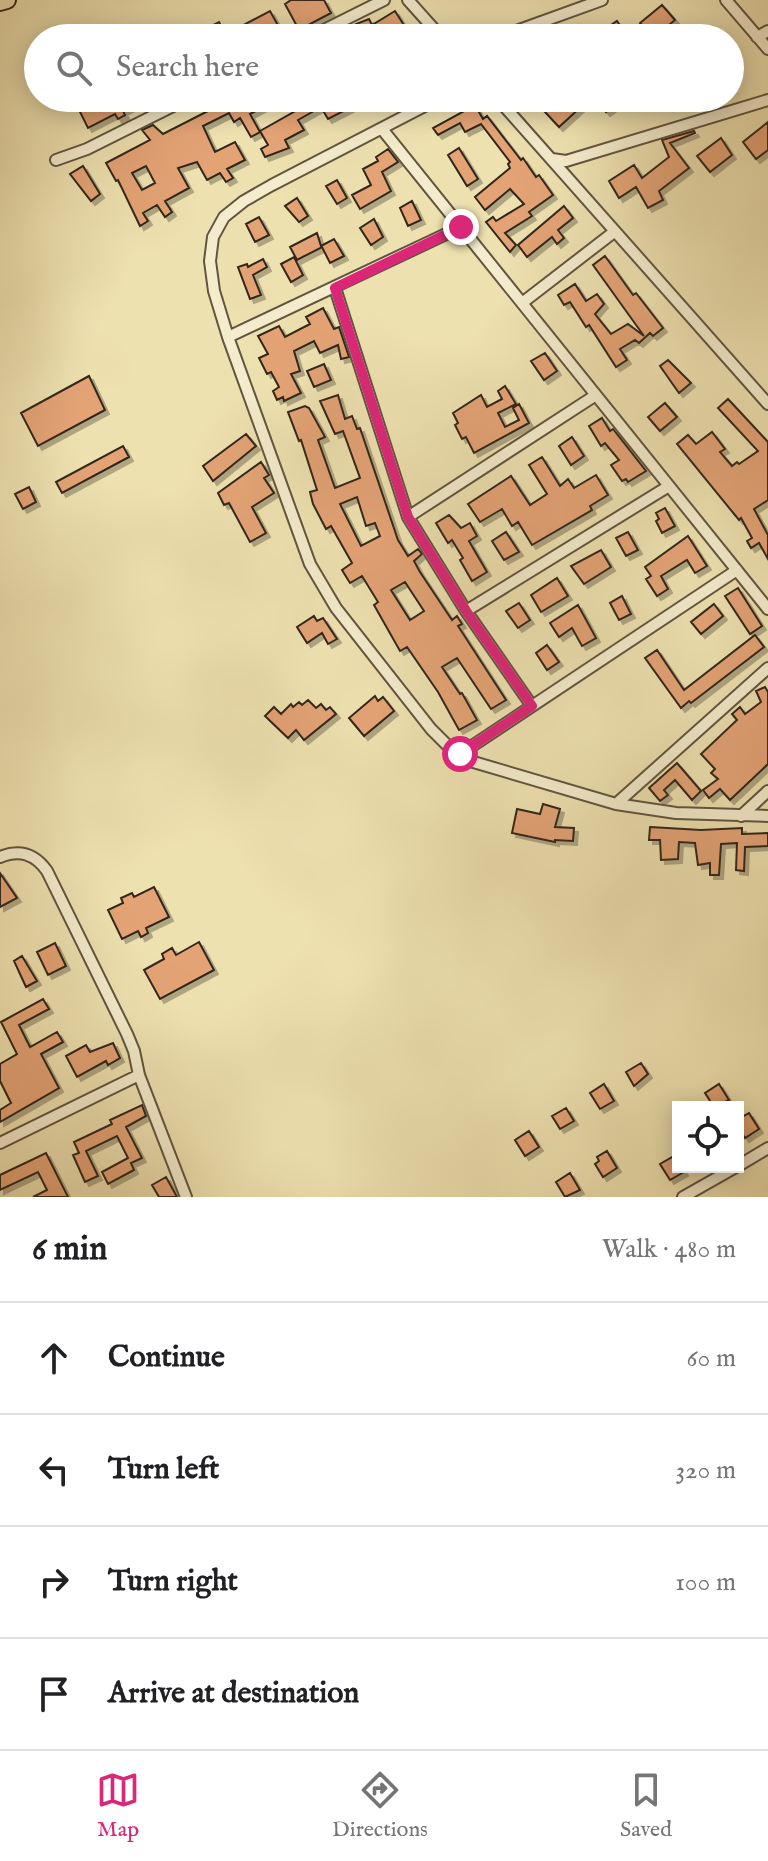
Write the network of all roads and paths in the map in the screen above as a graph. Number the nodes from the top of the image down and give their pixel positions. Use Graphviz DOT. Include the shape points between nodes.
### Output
graph roads {
  1 [pos="7,0"];
  2 [pos="384,0"];
  3 [pos="408,0"];
  4 [pos="602,0"];
  5 [pos="726,0"];
  6 [pos="0,2"];
  7 [pos="336,24"];
  8 [pos="429,24"];
  9 [pos="536,24"];
  10 [pos="768,31"];
  11 [pos="757,37"];
  12 [pos="768,49"];
  13 [pos="768,100"];
  14 [pos="744,107"];
  15 [pos="161,112"];
  16 [pos="414,112"];
  17 [pos="510,112"];
  18 [pos="728,112"];
  19 [pos="382,129"];
  20 [pos="552,159"];
  21 [pos="56,160"];
  22 [pos="461,227"];
  23 [pos="614,232"];
  24 [pos="335,288"];
  25 [pos="522,303"];
  26 [pos="228,337"];
  27 [pos="596,395"];
  28 [pos="768,404"];
  29 [pos="669,486"];
  30 [pos="408,517"];
  31 [pos="737,570"];
  32 [pos="768,609"];
  33 [pos="466,611"];
  34 [pos="768,668"];
  35 [pos="532,706"];
  36 [pos="460,754"];
  37 [pos="768,791"];
  38 [pos="616,804"];
  39 [pos="741,816"];
  40 [pos="768,816"];
  41 [pos="0,857"];
  42 [pos="139,1075"];
  43 [pos="0,1143"];
  44 [pos="768,1148"];
  45 [pos="744,1162"];
  46 [pos="725,1173"];
  47 [pos="186,1197"];
  48 [pos="683,1197"];
  1 -- 6 [label="highway"];
  2 -- 7 [label="street"];
  3 -- 8 [label="street"];
  4 -- 9 [label="street"];
  5 -- 11 [label="street"];
  10 -- 11 [label="street"];
  11 -- 12 [label="street"];
  13 -- 14 [label="street"];
  15 -- 21 [label="street"];
  16 -- 19 [label="street"];
  17 -- 20 [label="street"];
  18 -- 20 [label="street" via="566,161"];
  19 -- 22 [label="street"];
  19 -- 26 [label="street" via="272,185 224,217 213,237 210,261"];
  20 -- 23 [label="street"];
  22 -- 24 [label="street"];
  22 -- 25 [label="street"];
  23 -- 25 [label="street"];
  23 -- 28 [label="street"];
  24 -- 26 [label="street"];
  24 -- 30 [label="street"];
  25 -- 27 [label="street"];
  26 -- 36 [label="street" via="316,575 431,729"];
  27 -- 29 [label="street"];
  27 -- 30 [label="street"];
  29 -- 31 [label="street"];
  29 -- 33 [label="street"];
  30 -- 33 [label="street"];
  31 -- 32 [label="street"];
  31 -- 35 [label="street"];
  33 -- 35 [label="street"];
  34 -- 38 [label="street"];
  35 -- 36 [label="street"];
  36 -- 38 [label="street"];
  37 -- 39 [label="street"];
  38 -- 39 [label="street"];
  39 -- 40 [label="street"];
  41 -- 42 [label="street" via="25,853 47,871 127,1034"];
  42 -- 43 [label="street"];
  42 -- 47 [label="street"];
  44 -- 45 [label="street"];
  46 -- 48 [label="street"];
}
